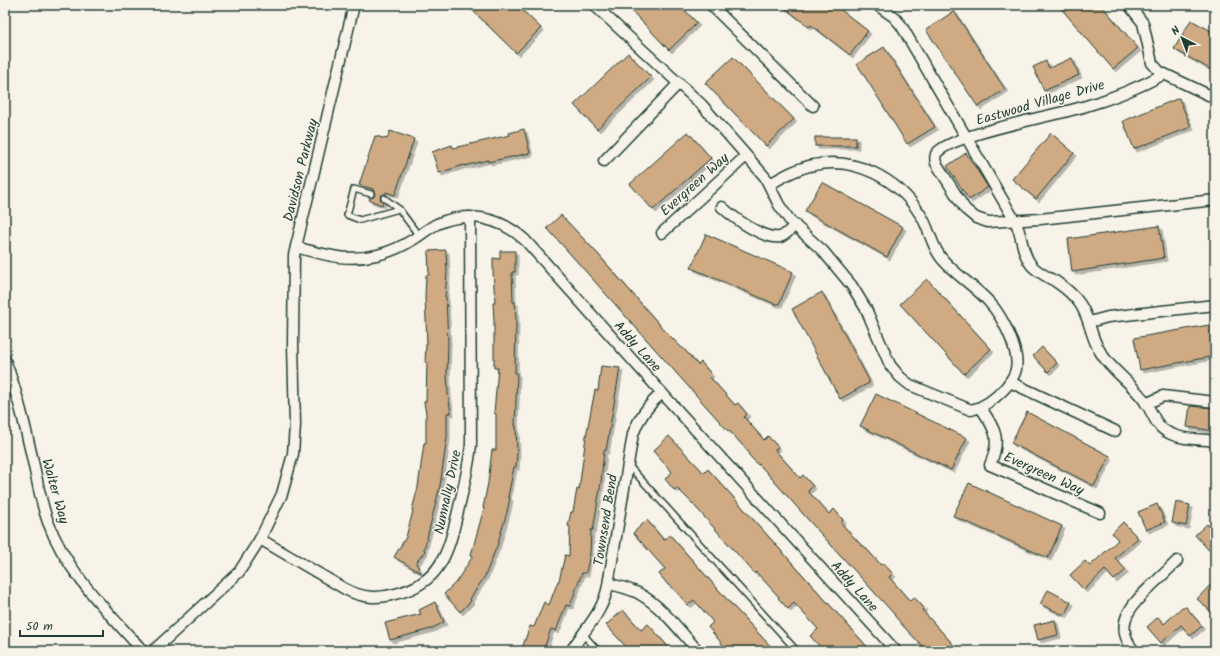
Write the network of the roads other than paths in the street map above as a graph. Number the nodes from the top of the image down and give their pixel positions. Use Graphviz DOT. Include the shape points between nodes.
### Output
graph roads {
  1 [pos="354,5"];
  2 [pos="594,5"];
  3 [pos="711,5"];
  4 [pos="877,5"];
  5 [pos="1129,5"];
  6 [pos="1164,74"];
  7 [pos="679,83"];
  8 [pos="1215,98"];
  9 [pos="813,106"];
  10 [pos="967,138"];
  11 [pos="746,156"];
  12 [pos="604,161"];
  13 [pos="769,185"];
  14 [pos="371,194"];
  15 [pos="384,198"];
  16 [pos="1215,200"];
  17 [pos="722,207"];
  18 [pos="399,209"];
  19 [pos="470,217"];
  20 [pos="1016,221"];
  21 [pos="795,226"];
  22 [pos="662,233"];
  23 [pos="419,236"];
  24 [pos="296,247"];
  25 [pos="1215,305"];
  26 [pos="1089,322"];
  27 [pos="5,360"];
  28 [pos="1010,382"];
  29 [pos="662,393"];
  30 [pos="1215,402"];
  31 [pos="1146,404"];
  32 [pos="981,408"];
  33 [pos="1115,431"];
  34 [pos="1215,441"];
  35 [pos="628,464"];
  36 [pos="1100,513"];
  37 [pos="260,539"];
  38 [pos="1177,561"];
  39 [pos="608,584"];
  40 [pos="583,634"];
  41 [pos="143,651"];
  42 [pos="153,651"];
  43 [pos="571,651"];
  44 [pos="598,651"];
  45 [pos="698,651"];
  46 [pos="797,651"];
  47 [pos="896,651"];
  48 [pos="1134,651"];
  1 -- 24 [label="street, Davidson Parkway"];
  2 -- 7 [label="street, Evergreen Way"];
  3 -- 9 [label="street"];
  4 -- 10 [label="street, Eastwood Village Drive" via="901,25"];
  5 -- 6 [label="street" via="1143,23 1152,63"];
  6 -- 8 [label="street"];
  6 -- 10 [label="street, Eastwood Village Drive" via="1086,106"];
  7 -- 11 [label="street, Evergreen Way"];
  7 -- 12 [label="street"];
  10 -- 20 [label="street, Eastwood Village Drive"];
  10 -- 20 [label="street, Eastwood Village Drive" via="939,151 935,156 936,163 961,205 970,215 988,222"];
  11 -- 13 [label="street, Evergreen Way"];
  11 -- 22 [label="street, Evergreen Way"];
  13 -- 21 [label="street, Evergreen Way" via="779,205"];
  13 -- 28 [label="street" via="799,169 830,163 866,169 878,174 897,188 920,214 942,259 984,297 1000,317 1016,357 1016,369"];
  14 -- 18 [label="lane" via="354,189 347,215 360,220"];
  15 -- 18 [label="lane"];
  16 -- 20 [label="street, Eastwood Village Drive"];
  17 -- 21 [label="street" via="742,223 769,236 784,235"];
  18 -- 23 [label="lane"];
  19 -- 23 [label="street, Addy Lane" via="444,222"];
  19 -- 29 [label="street, Addy Lane" via="503,224 525,240"];
  19 -- 37 [label="street, Nunnally Drive" via="471,444 467,475 451,541 442,562 428,578 410,590 386,597 370,597 345,589"];
  20 -- 26 [label="street, Eastwood Village Drive" via="1020,229 1023,251 1029,262 1075,298"];
  21 -- 32 [label="street, Evergreen Way" via="823,251 852,286 866,309 890,365 900,377 910,385 964,408"];
  23 -- 24 [label="street, Addy Lane" via="390,251 364,257 333,257"];
  24 -- 37 [label="street, Davidson Parkway" via="292,344 295,425 293,454 282,494"];
  25 -- 26 [label="street" via="1108,317"];
  26 -- 31 [label="street, Eastwood Village Drive" via="1100,352"];
  27 -- 41 [label="street, Walter Way" via="19,402 48,522 80,579"];
  28 -- 32 [label="street"];
  28 -- 33 [label="street"];
  29 -- 35 [label="street, Townsend Bend" via="647,407 638,422"];
  29 -- 47 [label="street, Addy Lane"];
  30 -- 31 [label="street" via="1163,396"];
  31 -- 34 [label="street, Eastwood Village Drive" via="1157,423 1172,435"];
  32 -- 36 [label="street, Evergreen Way" via="992,425 996,438 996,450 990,465"];
  35 -- 39 [label="street, Townsend Bend"];
  35 -- 46 [label="lane"];
  37 -- 42 [label="street, Davidson Parkway" via="239,572"];
  38 -- 48 [label="street" via="1127,613 1125,635"];
  39 -- 40 [label="street, Townsend Bend" via="603,603"];
  39 -- 45 [label="street" via="633,591 648,599"];
  40 -- 43 [label="street, Townsend Bend"];
  40 -- 44 [label="lane"];
}
